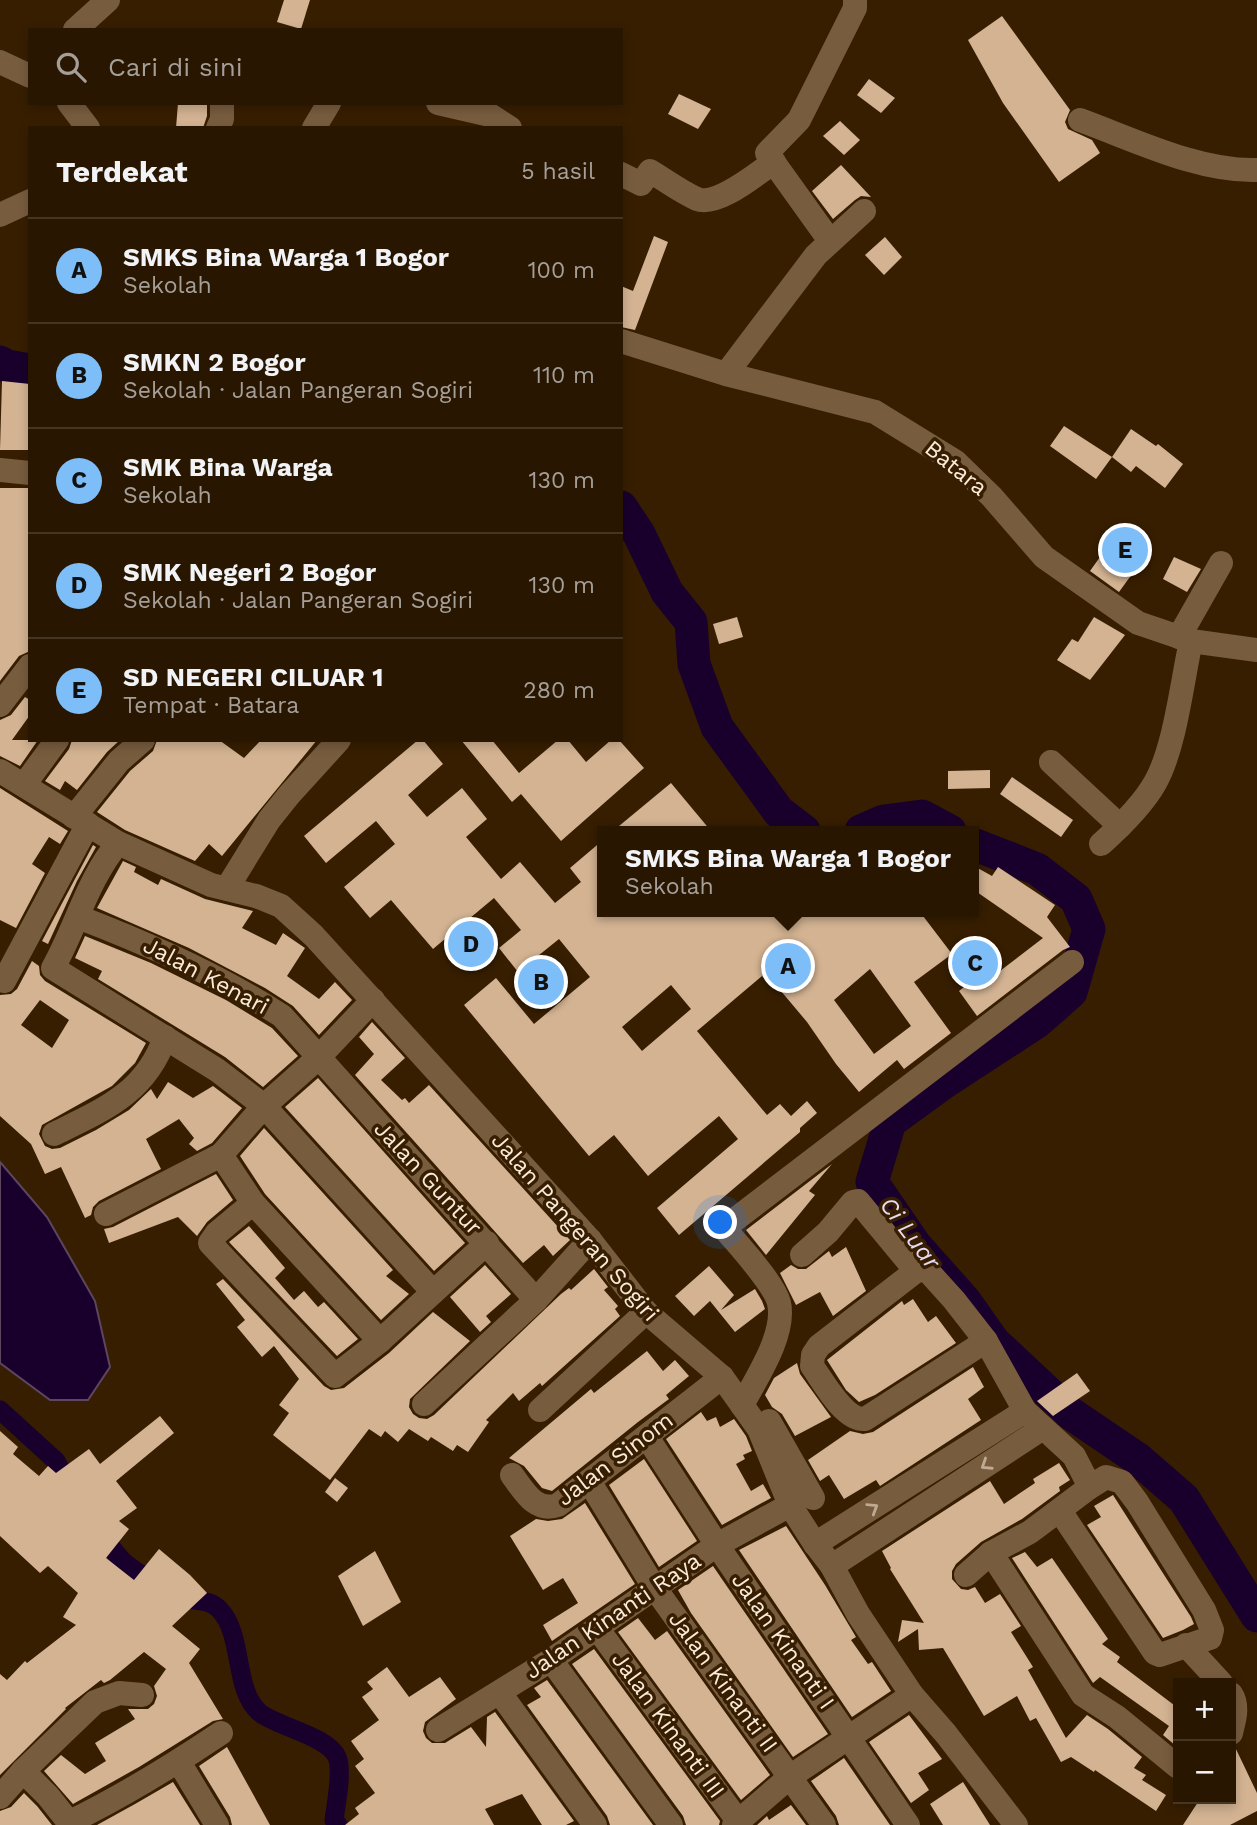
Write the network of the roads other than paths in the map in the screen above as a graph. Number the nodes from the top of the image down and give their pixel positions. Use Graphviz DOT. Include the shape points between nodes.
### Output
graph roads {
  1 [pos="108,0"];
  2 [pos="855,0"];
  3 [pos="77,28"];
  4 [pos="0,62"];
  5 [pos="28,75"];
  6 [pos="71,105"];
  7 [pos="222,105"];
  8 [pos="328,105"];
  9 [pos="446,105"];
  10 [pos="1080,120"];
  11 [pos="86,126"];
  12 [pos="219,126"];
  13 [pos="315,126"];
  14 [pos="507,126"];
  15 [pos="770,158"];
  16 [pos="1257,170"];
  17 [pos="623,175"];
  18 [pos="28,202"];
  19 [pos="864,211"];
  20 [pos="0,215"];
  21 [pos="830,242"];
  22 [pos="623,342"];
  23 [pos="726,374"];
  24 [pos="0,470"];
  25 [pos="28,473"];
  26 [pos="1221,563"];
  27 [pos="1185,639"];
  28 [pos="1257,649"];
  29 [pos="28,669"];
  30 [pos="0,705"];
  31 [pos="56,742"];
  32 [pos="141,742"];
  33 [pos="337,742"];
  34 [pos="1051,762"];
  35 [pos="0,771"];
  36 [pos="24,785"];
  37 [pos="81,821"];
  38 [pos="1121,827"];
  39 [pos="118,843"];
  40 [pos="1101,844"];
  41 [pos="227,888"];
  42 [pos="78,917"];
  43 [pos="1072,962"];
  44 [pos="4,981"];
  45 [pos="373,1000"];
  46 [pos="165,1037"];
  47 [pos="317,1058"];
  48 [pos="264,1106"];
  49 [pos="54,1134"];
  50 [pos="221,1155"];
  51 [pos="253,1203"];
  52 [pos="106,1214"];
  53 [pos="590,1240"];
  54 [pos="487,1243"];
  55 [pos="802,1255"];
  56 [pos="916,1270"];
  57 [pos="433,1292"];
  58 [pos="536,1300"];
  59 [pos="646,1312"];
  60 [pos="380,1341"];
  61 [pos="986,1341"];
  62 [pos="722,1377"];
  63 [pos="424,1404"];
  64 [pos="753,1408"];
  65 [pos="540,1410"];
  66 [pos="1034,1419"];
  67 [pos="647,1437"];
  68 [pos="512,1475"];
  69 [pos="589,1481"];
  70 [pos="1090,1487"];
  71 [pos="801,1501"];
  72 [pos="1060,1511"];
  73 [pos="815,1544"];
  74 [pos="717,1545"];
  75 [pos="991,1553"];
  76 [pos="832,1566"];
  77 [pos="967,1575"];
  78 [pos="654,1587"];
  79 [pos="597,1628"];
  80 [pos="1186,1645"];
  81 [pos="551,1660"];
  82 [pos="1216,1678"];
  83 [pos="500,1693"];
  84 [pos="142,1695"];
  85 [pos="912,1695"];
  86 [pos="438,1730"];
  87 [pos="221,1733"];
  88 [pos="849,1737"];
  89 [pos="179,1762"];
  90 [pos="1173,1763"];
  91 [pos="23,1771"];
  92 [pos="791,1776"];
  93 [pos="0,1797"];
  94 [pos="71,1823"];
  95 [pos="738,1824"];
  96 [pos="217,1825"];
  97 [pos="595,1825"];
  98 [pos="671,1825"];
  99 [pos="824,1825"];
  100 [pos="908,1825"];
  101 [pos="1016,1825"];
  1 -- 3 [label="street"];
  2 -- 15 [label="street" via="807,106"];
  4 -- 5 [label="street"];
  6 -- 11 [label="street"];
  7 -- 12 [label="street"];
  8 -- 13 [label="street"];
  9 -- 14 [label="street" via="489,115"];
  10 -- 16 [label="street" via="1192,160 1235,171"];
  15 -- 17 [label="street" via="722,197 707,201 650,171 641,184"];
  15 -- 21 [label="street"];
  18 -- 20 [label="street"];
  19 -- 21 [label="street"];
  21 -- 23 [label="street"];
  22 -- 23 [label="street, Batara"];
  23 -- 27 [label="street, Batara" via="875,412 908,431 956,462 1044,556 1138,623"];
  24 -- 25 [label="street"];
  26 -- 27 [label="street"];
  27 -- 28 [label="street, Batara"];
  27 -- 38 [label="street" via="1166,758 1154,785"];
  29 -- 30 [label="street"];
  31 -- 36 [label="street"];
  32 -- 37 [label="street" via="119,761"];
  33 -- 41 [label="street" via="269,820"];
  34 -- 38 [label="street"];
  35 -- 36 [label="street, Jalan Pangeran Sogiri"];
  36 -- 37 [label="street, Jalan Pangeran Sogiri"];
  37 -- 39 [label="street, Jalan Pangeran Sogiri"];
  37 -- 44 [label="street"];
  38 -- 40 [label="street"];
  39 -- 41 [label="street, Jalan Pangeran Sogiri"];
  39 -- 42 [label="street" via="103,861"];
  41 -- 45 [label="street, Jalan Pangeran Sogiri" via="281,906"];
  42 -- 46 [label="street" via="53,968"];
  42 -- 47 [label="street, Jalan Kenari" via="147,944 250,996 282,1016"];
  43 -- 64 [label="street" via="723,1228 779,1302 779,1321"];
  45 -- 47 [label="street"];
  45 -- 53 [label="street, Jalan Pangeran Sogiri"];
  46 -- 48 [label="street"];
  46 -- 49 [label="street" via="144,1079 97,1113"];
  47 -- 48 [label="street"];
  47 -- 54 [label="street, Jalan Guntur"];
  48 -- 50 [label="street"];
  48 -- 57 [label="street"];
  50 -- 51 [label="street"];
  50 -- 52 [label="street"];
  51 -- 60 [label="street"];
  51 -- 60 [label="street" via="212,1238 214,1248 335,1376"];
  53 -- 58 [label="street"];
  53 -- 59 [label="street, Jalan Pangeran Sogiri"];
  54 -- 57 [label="street"];
  54 -- 58 [label="street, Jalan Guntur"];
  55 -- 56 [label="street" via="858,1201"];
  56 -- 61 [label="street" via="926,1269"];
  56 -- 61 [label="street" via="813,1355 812,1366 846,1413 865,1419"];
  57 -- 60 [label="street"];
  58 -- 63 [label="street"];
  59 -- 62 [label="street, Jalan Pangeran Sogiri"];
  59 -- 65 [label="street"];
  61 -- 66 [label="street"];
  62 -- 64 [label="street, Jalan Pangeran Sogiri"];
  62 -- 67 [label="street, Jalan Sinom"];
  64 -- 71 [label="street, Jalan Pangeran Sogiri" via="759,1429 778,1453"];
  66 -- 70 [label="street" via="1074,1456"];
  73 -- 66 [label="street, one-way"];
  66 -- 76 [label="street, one-way"];
  67 -- 69 [label="street, Jalan Sinom"];
  67 -- 74 [label="street, Jalan Kinanti I"];
  68 -- 69 [label="street, Jalan Sinom" via="525,1494 549,1508"];
  69 -- 78 [label="street, Jalan Kinanti II"];
  70 -- 72 [label="street"];
  70 -- 80 [label="street" via="1106,1478 1116,1479 1138,1502 1212,1630 1209,1638"];
  71 -- 73 [label="street, Jalan Pangeran Sogiri"];
  71 -- 74 [label="street, Jalan Kinanti Raya"];
  72 -- 75 [label="street"];
  72 -- 80 [label="street" via="1155,1653"];
  73 -- 76 [label="street, Jalan Pangeran Sogiri"];
  74 -- 78 [label="street, Jalan Kinanti Raya"];
  74 -- 88 [label="street, Jalan Kinanti I"];
  75 -- 77 [label="street"];
  75 -- 90 [label="street" via="1083,1695"];
  76 -- 85 [label="street, Jalan Pangeran Sogiri"];
  78 -- 79 [label="street, Jalan Kinanti Raya"];
  78 -- 92 [label="street, Jalan Kinanti II"];
  79 -- 81 [label="street, Jalan Kinanti Raya"];
  79 -- 95 [label="street, Jalan Kinanti III"];
  80 -- 82 [label="street"];
  81 -- 83 [label="street, Jalan Kinanti Raya"];
  81 -- 98 [label="street"];
  83 -- 86 [label="street, Jalan Kinanti Raya"];
  83 -- 97 [label="street"];
  84 -- 91 [label="street" via="119,1693 95,1702"];
  85 -- 88 [label="street"];
  85 -- 101 [label="street, Jalan Pangeran Sogiri"];
  87 -- 89 [label="street"];
  88 -- 92 [label="street"];
  88 -- 100 [label="street, Jalan Kinanti I"];
  89 -- 94 [label="street"];
  89 -- 96 [label="street"];
  91 -- 93 [label="street"];
  91 -- 94 [label="street"];
  92 -- 95 [label="street"];
  92 -- 99 [label="street, Jalan Kinanti II"];
}
